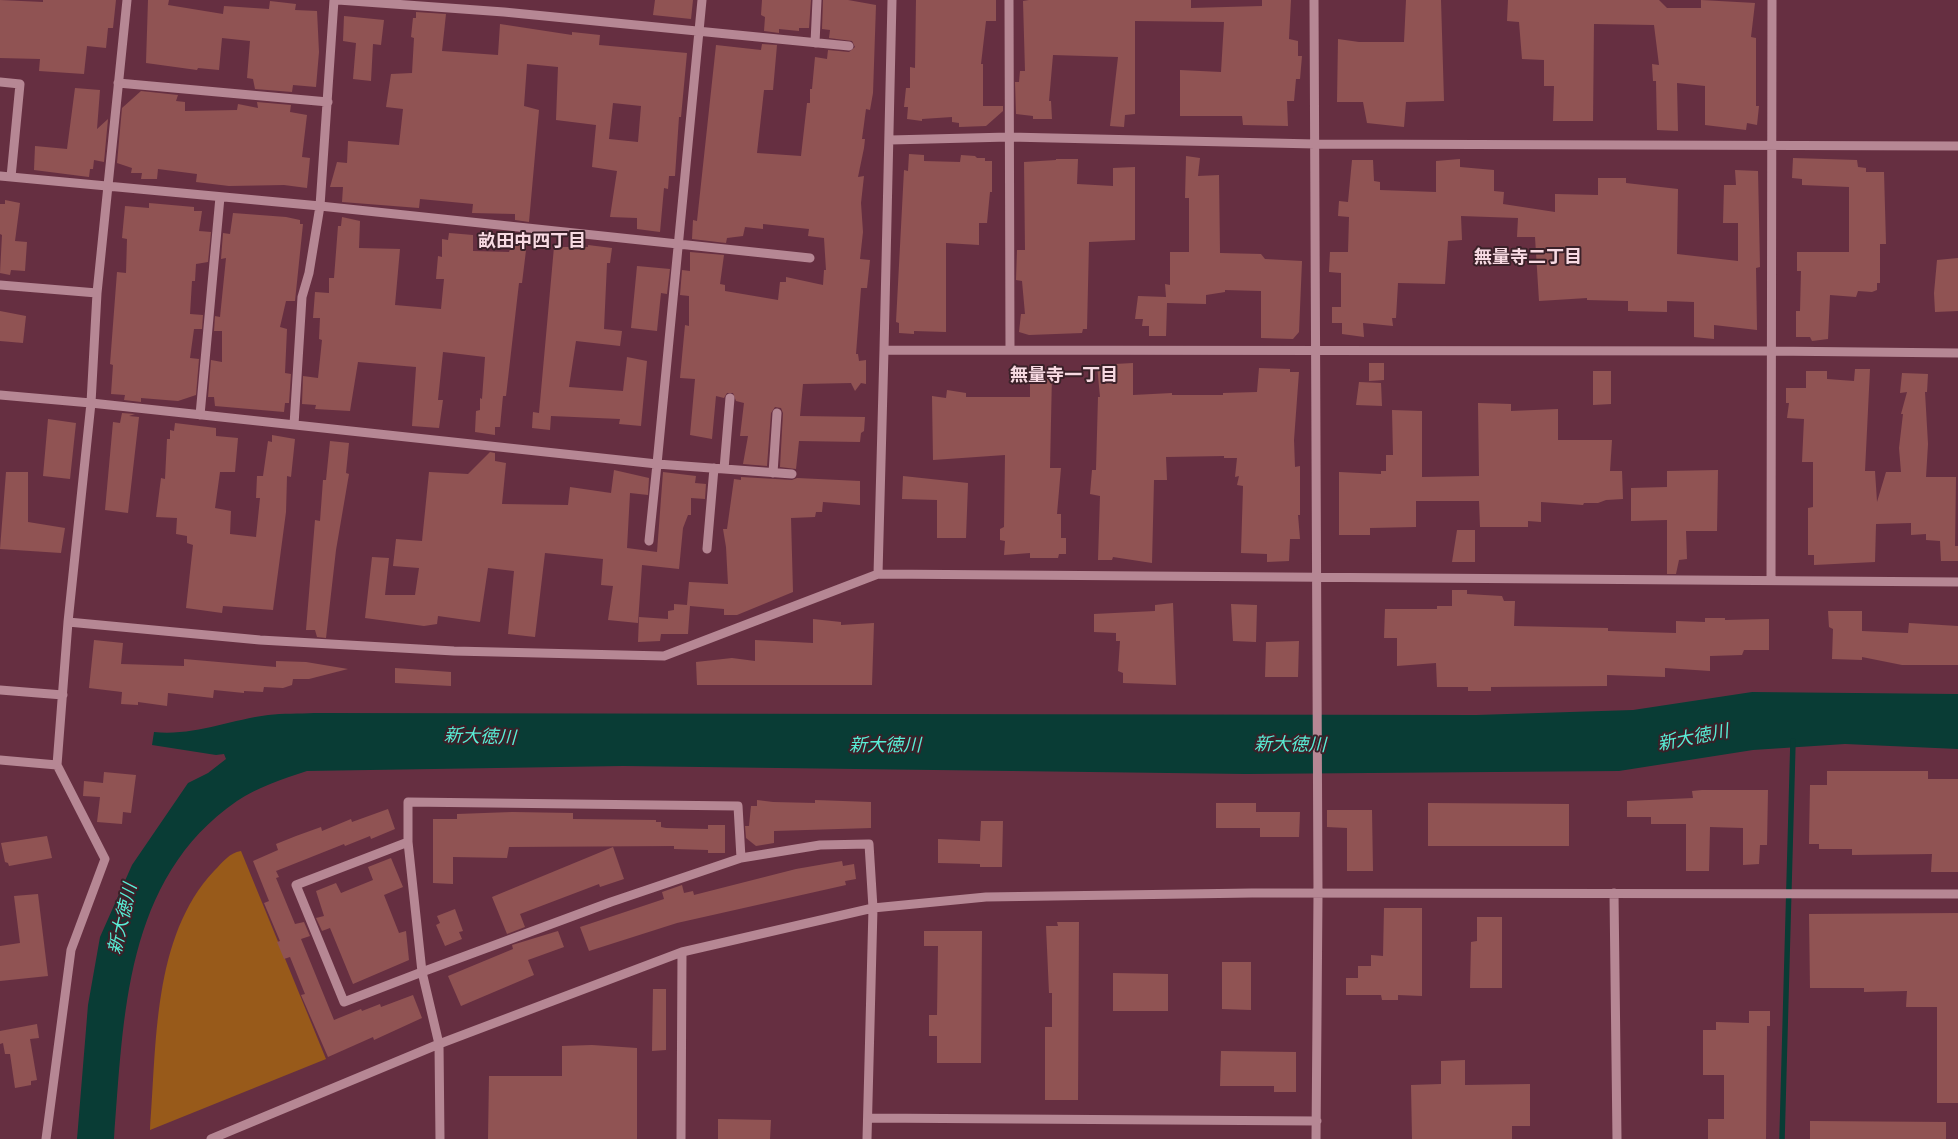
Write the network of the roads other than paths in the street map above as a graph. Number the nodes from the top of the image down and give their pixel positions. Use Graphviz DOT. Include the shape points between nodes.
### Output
graph roads {
  1 [pos="127,0"];
  2 [pos="336,0"];
  3 [pos="702,0"];
  4 [pos="817,0"];
  5 [pos="892,0"];
  6 [pos="1008,0"];
  7 [pos="1314,0"];
  8 [pos="1772,0"];
  9 [pos="699,32"];
  10 [pos="815,43"];
  11 [pos="849,46"];
  12 [pos="0,82"];
  13 [pos="118,83"];
  14 [pos="328,102"];
  15 [pos="1009,137"];
  16 [pos="890,140"];
  17 [pos="1314,144"];
  18 [pos="1774,145"];
  19 [pos="1958,146"];
  20 [pos="0,176"];
  21 [pos="11,176"];
  22 [pos="108,186"];
  23 [pos="220,196"];
  24 [pos="320,206"];
  25 [pos="678,244"];
  26 [pos="810,258"];
  27 [pos="0,284"];
  28 [pos="97,293"];
  29 [pos="884,350"];
  30 [pos="1010,350"];
  31 [pos="1315,351"];
  32 [pos="1770,351"];
  33 [pos="1958,353"];
  34 [pos="0,395"];
  35 [pos="730,398"];
  36 [pos="90,403"];
  37 [pos="777,414"];
  38 [pos="200,415"];
  39 [pos="294,425"];
  40 [pos="657,464"];
  41 [pos="714,468"];
  42 [pos="724,469"];
  43 [pos="773,473"];
  44 [pos="792,474"];
  45 [pos="649,541"];
  46 [pos="708,549"];
  47 [pos="878,574"];
  48 [pos="1315,578"];
  49 [pos="1771,580"];
  50 [pos="1958,582"];
  51 [pos="68,622"];
  52 [pos="0,690"];
  53 [pos="62,696"];
  54 [pos="0,760"];
  55 [pos="57,765"];
  56 [pos="408,842"];
  57 [pos="741,858"];
  58 [pos="1614,893"];
  59 [pos="1318,894"];
  60 [pos="1958,894"];
  61 [pos="872,908"];
  62 [pos="682,952"];
  63 [pos="422,972"];
  64 [pos="440,1044"];
  65 [pos="868,1118"];
  66 [pos="1317,1121"];
  67 [pos="46,1139"];
  68 [pos="211,1139"];
  69 [pos="440,1139"];
  70 [pos="681,1139"];
  71 [pos="867,1139"];
  72 [pos="1316,1139"];
  73 [pos="1617,1139"];
  1 -- 13 [label="street"];
  2 -- 9 [label="street" via="504,12"];
  2 -- 14 [label="street"];
  3 -- 9 [label="street"];
  4 -- 10 [label="street"];
  5 -- 16 [label="street"];
  6 -- 15 [label="street"];
  7 -- 17 [label="street"];
  8 -- 18 [label="street"];
  9 -- 10 [label="street"];
  9 -- 25 [label="street"];
  10 -- 11 [label="street"];
  12 -- 21 [label="street" via="20,84"];
  13 -- 14 [label="street"];
  13 -- 22 [label="street"];
  14 -- 24 [label="street"];
  15 -- 16 [label="street"];
  15 -- 17 [label="street"];
  15 -- 30 [label="street"];
  16 -- 29 [label="street"];
  17 -- 18 [label="street"];
  17 -- 31 [label="street"];
  18 -- 19 [label="street"];
  18 -- 32 [label="street"];
  20 -- 21 [label="street"];
  21 -- 22 [label="street"];
  22 -- 23 [label="street"];
  22 -- 28 [label="street"];
  23 -- 24 [label="street"];
  23 -- 38 [label="street"];
  24 -- 25 [label="street"];
  24 -- 39 [label="street" via="302,297"];
  25 -- 26 [label="street"];
  25 -- 40 [label="street"];
  27 -- 28 [label="street"];
  28 -- 36 [label="street"];
  29 -- 30 [label="street"];
  29 -- 47 [label="street"];
  30 -- 31 [label="street"];
  31 -- 32 [label="street"];
  31 -- 48 [label="street"];
  32 -- 33 [label="street"];
  32 -- 49 [label="street"];
  34 -- 36 [label="street"];
  35 -- 42 [label="street"];
  36 -- 38 [label="street"];
  36 -- 51 [label="street"];
  37 -- 43 [label="street"];
  38 -- 39 [label="street"];
  39 -- 40 [label="street"];
  40 -- 41 [label="street"];
  40 -- 45 [label="street"];
  41 -- 42 [label="street"];
  41 -- 46 [label="street"];
  42 -- 43 [label="street"];
  43 -- 44 [label="street"];
  47 -- 48 [label="street"];
  47 -- 51 [label="street" via="664,656 416,649 260,640"];
  48 -- 49 [label="street"];
  48 -- 59 [label="street"];
  49 -- 50 [label="street"];
  51 -- 53 [label="street"];
  52 -- 53 [label="street"];
  53 -- 55 [label="street"];
  54 -- 55 [label="street"];
  55 -- 67 [label="street" via="104,859 72,950"];
  56 -- 57 [label="street" via="408,802 738,806"];
  56 -- 63 [label="street"];
  56 -- 63 [label="street" via="296,885 344,1002"];
  57 -- 61 [label="street" via="820,844 869,844"];
  57 -- 63 [label="street"];
  58 -- 59 [label="street"];
  58 -- 60 [label="street"];
  58 -- 73 [label="street"];
  59 -- 61 [label="street" via="986,897"];
  59 -- 66 [label="street"];
  61 -- 62 [label="street"];
  61 -- 65 [label="street"];
  62 -- 64 [label="street"];
  62 -- 70 [label="street"];
  63 -- 64 [label="street"];
  64 -- 68 [label="street"];
  64 -- 69 [label="street"];
  65 -- 66 [label="street"];
  65 -- 71 [label="street"];
  66 -- 72 [label="street"];
}
